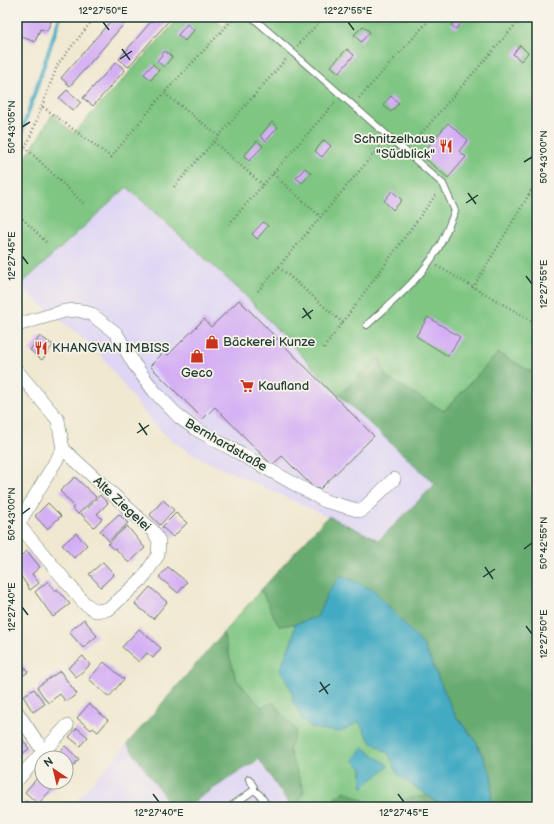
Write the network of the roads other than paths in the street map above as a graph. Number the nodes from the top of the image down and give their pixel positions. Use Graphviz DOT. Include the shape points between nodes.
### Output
graph roads {
  1 [pos="252,17"];
  2 [pos="17,325"];
  3 [pos="367,325"];
  4 [pos="17,371"];
  5 [pos="63,449"];
  6 [pos="394,480"];
  7 [pos="18,525"];
  8 [pos="17,712"];
  9 [pos="67,726"];
  10 [pos="42,750"];
  11 [pos="44,750"];
  12 [pos="34,761"];
  13 [pos="249,779"];
  14 [pos="17,780"];
  15 [pos="254,790"];
  16 [pos="230,807"];
  17 [pos="260,807"];
  1 -- 3 [label="lane" via="443,184 455,211 429,262"];
  2 -- 6 [label="street, Bernhardstraße" via="65,311 78,310 91,314 116,333 134,364 178,417 202,434 325,501 361,511"];
  4 -- 5 [label="street" via="58,420"];
  5 -- 7 [label="street"];
  5 -- 7 [label="street, Alte Ziegelei" via="152,531 159,541 158,555 143,578 109,608 96,611 84,603"];
  8 -- 10 [label="street"];
  9 -- 11 [label="street"];
  12 -- 14 [label="street"];
  13 -- 15 [label="lane"];
  15 -- 16 [label="lane"];
  15 -- 17 [label="lane" via="264,801"];
}
